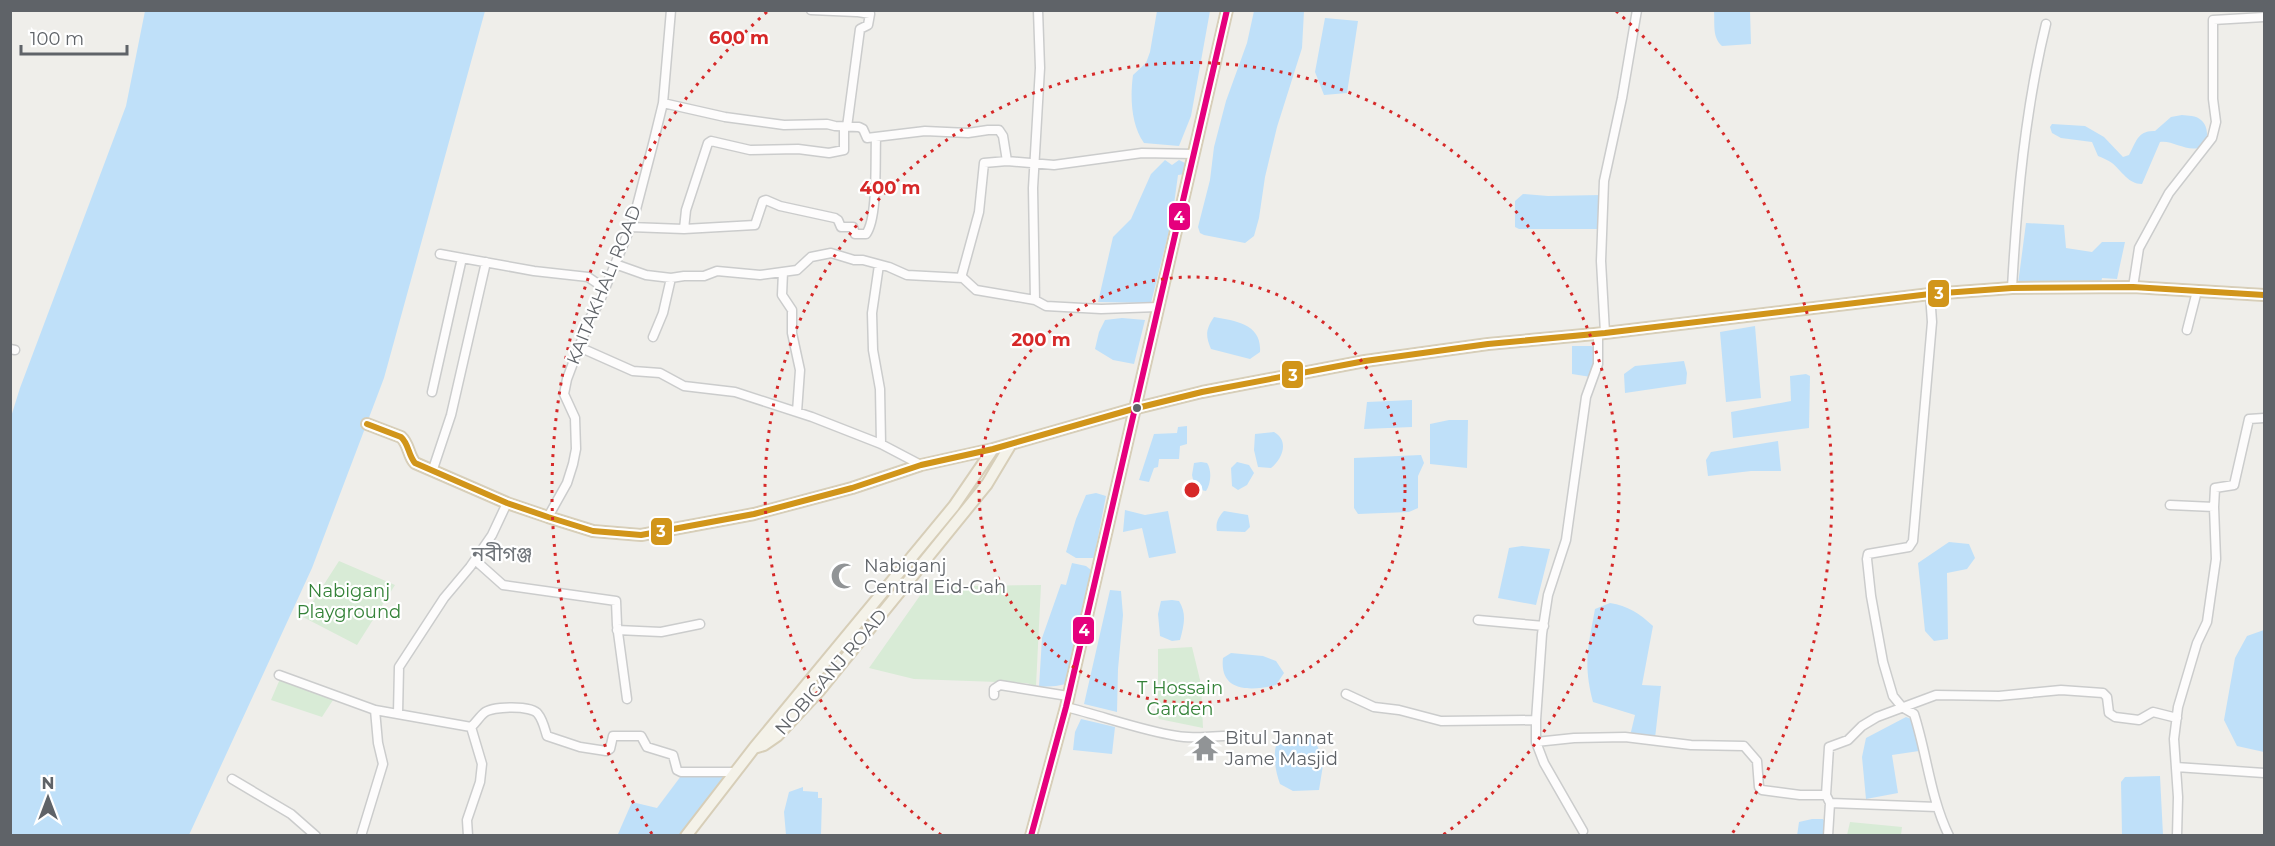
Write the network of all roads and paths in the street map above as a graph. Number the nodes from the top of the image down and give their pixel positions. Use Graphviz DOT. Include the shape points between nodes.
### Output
graph roads {
  1 [pos="671,10"];
  2 [pos="811,10"];
  3 [pos="1038,10"];
  4 [pos="1227,10"];
  5 [pos="1637,10"];
  6 [pos="858,11"];
  7 [pos="2265,17"];
  8 [pos="2046,24"];
  9 [pos="663,102"];
  10 [pos="846,127"];
  11 [pos="876,138"];
  12 [pos="1194,154"];
  13 [pos="1007,161"];
  14 [pos="1035,163"];
  15 [pos="630,227"];
  16 [pos="684,229"];
  17 [pos="440,254"];
  18 [pos="462,258"];
  19 [pos="486,262"];
  20 [pos="615,264"];
  21 [pos="879,265"];
  22 [pos="783,272"];
  23 [pos="671,278"];
  24 [pos="961,278"];
  25 [pos="2133,287"];
  26 [pos="604,288"];
  27 [pos="2012,288"];
  28 [pos="2197,291"];
  29 [pos="1930,294"];
  30 [pos="2265,295"];
  31 [pos="1035,300"];
  32 [pos="1158,307"];
  33 [pos="2187,330"];
  34 [pos="1602,333"];
  35 [pos="653,337"];
  36 [pos="579,347"];
  37 [pos="432,392"];
  38 [pos="1134,409"];
  39 [pos="797,412"];
  40 [pos="2265,418"];
  41 [pos="367,424"];
  42 [pos="881,444"];
  43 [pos="1011,444"];
  44 [pos="993,450"];
  45 [pos="921,465"];
  46 [pos="433,469"];
  47 [pos="507,503"];
  48 [pos="2170,505"];
  49 [pos="2214,507"];
  50 [pos="548,517"];
  51 [pos="475,560"];
  52 [pos="1478,620"];
  53 [pos="700,624"];
  54 [pos="1544,626"];
  55 [pos="617,630"];
  56 [pos="279,675"];
  57 [pos="1346,694"];
  58 [pos="994,695"];
  59 [pos="627,699"];
  60 [pos="1067,701"];
  61 [pos="1902,707"];
  62 [pos="375,710"];
  63 [pos="398,714"];
  64 [pos="2177,718"];
  65 [pos="1536,720"];
  66 [pos="471,727"];
  67 [pos="1224,736"];
  68 [pos="1536,742"];
  69 [pos="754,748"];
  70 [pos="2176,767"];
  71 [pos="735,772"];
  72 [pos="2265,772"];
  73 [pos="232,779"];
  74 [pos="1828,799"];
  75 [pos="1936,807"];
  76 [pos="1583,831"];
  77 [pos="687,835"];
  78 [pos="316,836"];
  79 [pos="361,836"];
  80 [pos="468,836"];
  81 [pos="1031,836"];
  82 [pos="1828,836"];
  83 [pos="1949,836"];
  84 [pos="2177,836"];
  1 -- 9 [label="street, KAITAKHALI ROAD"];
  2 -- 6 [label="street"];
  3 -- 14 [label="street" via="1040,68"];
  4 -- 12 [label="main road"];
  5 -- 34 [label="street" via="1604,181"];
  6 -- 10 [label="street" via="870,14 868,25 860,29"];
  7 -- 25 [label="street" via="2213,20 2216,122 2212,138 2169,193 2139,248"];
  8 -- 27 [label="street" via="2020,167"];
  9 -- 10 [label="street" via="693,111 784,125"];
  9 -- 15 [label="street, KAITAKHALI ROAD"];
  10 -- 11 [label="street" via="863,129 866,137"];
  10 -- 16 [label="street" via="844,150 836,153 750,150 711,141 686,210"];
  11 -- 13 [label="street" via="925,131 999,130"];
  11 -- 16 [label="street" via="872,218 866,234 856,234 853,227 841,227 835,218 766,200 755,225"];
  12 -- 14 [label="street" via="1142,153 1054,165"];
  12 -- 32 [label="main road"];
  13 -- 14 [label="street"];
  13 -- 24 [label="street" via="984,163 979,212"];
  14 -- 31 [label="street"];
  15 -- 16 [label="street"];
  15 -- 20 [label="street, KAITAKHALI ROAD"];
  17 -- 18 [label="street"];
  18 -- 19 [label="street"];
  18 -- 37 [label="street"];
  19 -- 26 [label="street" via="588,277"];
  19 -- 46 [label="street" via="451,414"];
  20 -- 23 [label="street" via="646,275"];
  20 -- 26 [label="street, KAITAKHALI ROAD"];
  21 -- 22 [label="street" via="829,253 811,257 797,270"];
  21 -- 24 [label="street" via="907,275"];
  21 -- 42 [label="street" via="872,313"];
  22 -- 23 [label="street" via="717,271"];
  22 -- 39 [label="street" via="782,295 792,310 792,333 800,370"];
  23 -- 35 [label="street"];
  24 -- 31 [label="street" via="976,290"];
  25 -- 27 [label="main road"];
  25 -- 28 [label="main road"];
  26 -- 36 [label="street, KAITAKHALI ROAD"];
  27 -- 29 [label="main road"];
  28 -- 30 [label="main road"];
  28 -- 33 [label="street"];
  29 -- 34 [label="main road"];
  29 -- 61 [label="street" via="1931,332 1913,541 1909,548 1868,554 1867,559 1883,662 1893,696"];
  31 -- 32 [label="street" via="1046,306"];
  32 -- 38 [label="main road"];
  34 -- 38 [label="main road" via="1355,363"];
  34 -- 54 [label="street" via="1598,364 1586,397 1566,540 1548,595"];
  36 -- 39 [label="street" via="633,370 660,373 684,386 735,392"];
  36 -- 50 [label="street, KAITAKHALI ROAD" via="564,394 577,431 573,465"];
  38 -- 43 [label="main road"];
  38 -- 60 [label="main road"];
  39 -- 42 [label="street"];
  40 -- 49 [label="street" via="2249,419 2234,485 2215,488"];
  41 -- 46 [label="main road" via="401,437 412,460"];
  42 -- 45 [label="street"];
  43 -- 44 [label="main road"];
  43 -- 69 [label="main road, NOBIGANJ ROAD" via="987,484 819,691 777,736"];
  44 -- 45 [label="main road"];
  44 -- 69 [label="main road, NOBIGANJ ROAD" via="954,506"];
  45 -- 50 [label="main road" via="754,514 641,535 593,531"];
  46 -- 47 [label="main road"];
  47 -- 50 [label="main road"];
  47 -- 51 [label="street"];
  48 -- 49 [label="street"];
  49 -- 64 [label="street" via="2216,559 2207,622 2197,643"];
  51 -- 55 [label="street" via="503,585 616,601"];
  51 -- 63 [label="street" via="444,598 399,667"];
  52 -- 54 [label="street"];
  53 -- 55 [label="street" via="661,632"];
  54 -- 65 [label="street"];
  55 -- 59 [label="street"];
  56 -- 62 [label="street"];
  57 -- 65 [label="street" via="1374,707 1441,720"];
  58 -- 60 [label="street" via="994,689 1000,685"];
  60 -- 67 [label="street" via="1122,724 1179,736"];
  60 -- 81 [label="main road"];
  61 -- 64 [label="street" via="1936,695 1999,696 2061,690 2103,693 2109,713 2115,717 2139,720 2153,712"];
  61 -- 74 [label="street" via="1877,717 1848,740 1829,747"];
  61 -- 75 [label="street" via="1914,714"];
  62 -- 63 [label="street"];
  62 -- 79 [label="street" via="383,764"];
  63 -- 66 [label="street"];
  64 -- 70 [label="street"];
  65 -- 68 [label="street"];
  66 -- 71 [label="street" via="489,710 507,707 533,711 547,736 555,740 606,751 613,736 641,736 647,747 673,755 681,772"];
  66 -- 80 [label="street" via="482,764 467,819"];
  68 -- 74 [label="street" via="1625,737 1744,746 1756,761 1762,790"];
  68 -- 76 [label="street" via="1554,783"];
  69 -- 71 [label="main road, NOBIGANJ ROAD"];
  70 -- 72 [label="street"];
  70 -- 84 [label="street"];
  71 -- 77 [label="main road, NOBIGANJ ROAD"];
  73 -- 78 [label="street" via="291,814"];
  74 -- 75 [label="street"];
  74 -- 82 [label="street"];
  75 -- 83 [label="street"];
}
